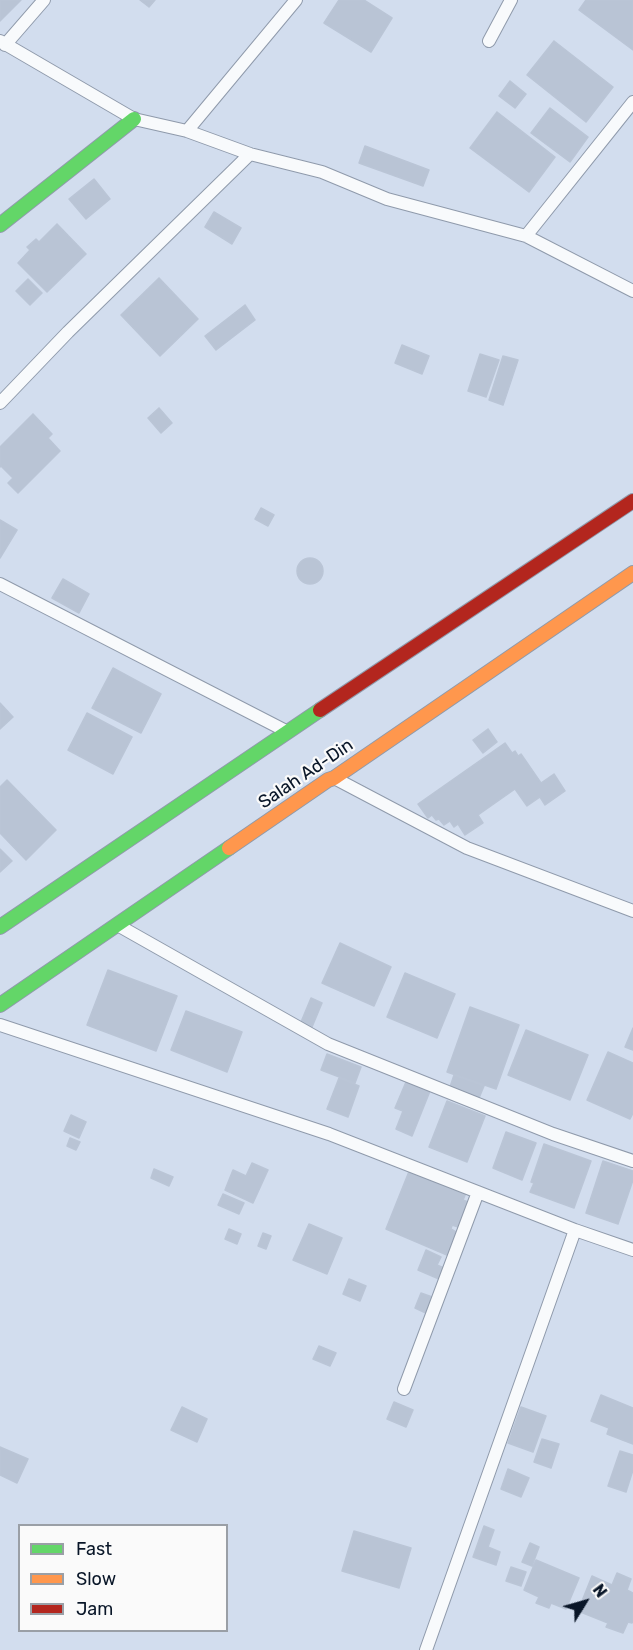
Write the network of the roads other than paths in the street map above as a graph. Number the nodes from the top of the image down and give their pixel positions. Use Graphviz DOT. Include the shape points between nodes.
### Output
graph roads {
  1 [pos="44,0"];
  2 [pos="296,0"];
  3 [pos="512,0"];
  4 [pos="489,41"];
  5 [pos="2,43"];
  6 [pos="633,102"];
  7 [pos="134,119"];
  8 [pos="187,131"];
  9 [pos="250,154"];
  10 [pos="0,225"];
  11 [pos="526,236"];
  12 [pos="633,291"];
  13 [pos="0,403"];
  14 [pos="633,501"];
  15 [pos="633,573"];
  16 [pos="1,586"];
  17 [pos="288,732"];
  18 [pos="334,778"];
  19 [pos="633,911"];
  20 [pos="117,925"];
  21 [pos="0,927"];
  22 [pos="0,1005"];
  23 [pos="0,1024"];
  24 [pos="633,1161"];
  25 [pos="478,1192"];
  26 [pos="575,1230"];
  27 [pos="633,1250"];
  28 [pos="404,1389"];
  29 [pos="426,1650"];
  1 -- 5 [label="lane"];
  2 -- 8 [label="lane"];
  3 -- 4 [label="lane"];
  5 -- 7 [label="lane"];
  6 -- 11 [label="lane"];
  7 -- 8 [label="lane"];
  7 -- 10 [label="main road"];
  8 -- 9 [label="lane"];
  9 -- 11 [label="lane" via="322,172 387,199"];
  9 -- 13 [label="lane"];
  11 -- 12 [label="lane"];
  14 -- 17 [label="main road"];
  15 -- 18 [label="main road, Salah Ad-Din"];
  16 -- 17 [label="lane"];
  17 -- 21 [label="main road"];
  18 -- 19 [label="lane" via="467,848"];
  18 -- 20 [label="main road, Salah Ad-Din"];
  20 -- 22 [label="main road, Salah Ad-Din"];
  20 -- 24 [label="lane" via="328,1044 553,1134"];
  23 -- 25 [label="lane" via="328,1134"];
  25 -- 26 [label="lane"];
  25 -- 28 [label="lane"];
  26 -- 27 [label="lane"];
  26 -- 29 [label="lane"];
}
